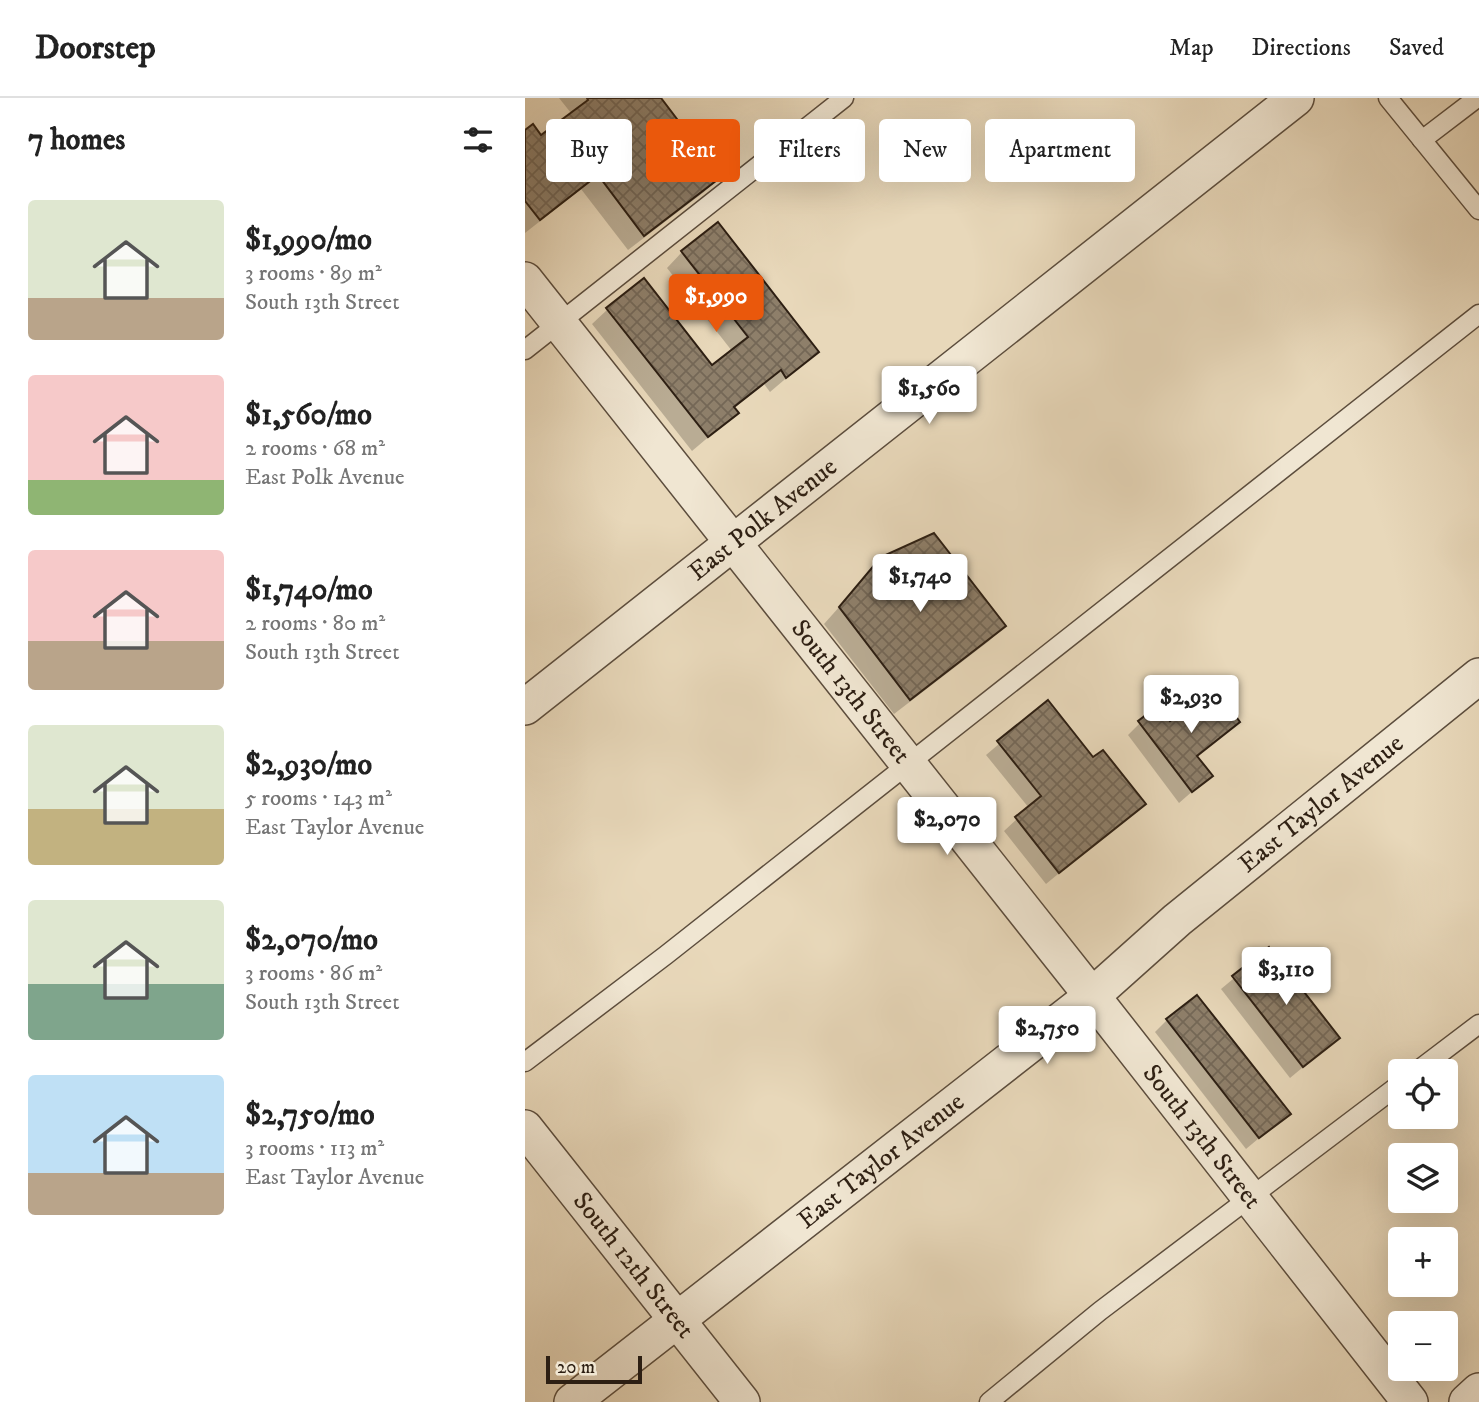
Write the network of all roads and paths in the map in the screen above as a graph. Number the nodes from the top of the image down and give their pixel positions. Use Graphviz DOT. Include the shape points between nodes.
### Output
graph roads {
  1 [pos="844,98"];
  2 [pos="1296,98"];
  3 [pos="1388,98"];
  4 [pos="1477,98"];
  5 [pos="1422,140"];
  6 [pos="1479,210"];
  7 [pos="525,280"];
  8 [pos="1479,314"];
  9 [pos="559,323"];
  10 [pos="525,350"];
  11 [pos="734,542"];
  12 [pos="1479,676"];
  13 [pos="525,707"];
  14 [pos="908,763"];
  15 [pos="1092,996"];
  16 [pos="1479,1024"];
  17 [pos="1433,1059"];
  18 [pos="525,1062"];
  19 [pos="1388,1093"];
  20 [pos="525,1128"];
  21 [pos="1249,1197"];
  22 [pos="675,1321"];
  23 [pos="1479,1391"];
  24 [pos="572,1402"];
  25 [pos="742,1402"];
  26 [pos="989,1402"];
  27 [pos="1410,1402"];
  28 [pos="1467,1402"];
  1 -- 9 [label="lane"];
  2 -- 11 [label="street, East Polk Avenue"];
  3 -- 5 [label="lane"];
  4 -- 5 [label="lane"];
  5 -- 6 [label="lane"];
  7 -- 9 [label="street, South 13th Street"];
  8 -- 14 [label="lane"];
  9 -- 10 [label="lane"];
  9 -- 11 [label="street, South 13th Street"];
  11 -- 13 [label="street, East Polk Avenue"];
  11 -- 14 [label="street, South 13th Street"];
  12 -- 15 [label="street, East Taylor Avenue" via="1177,920"];
  14 -- 15 [label="street, South 13th Street"];
  14 -- 18 [label="lane"];
  15 -- 21 [label="street, South 13th Street"];
  15 -- 22 [label="street, East Taylor Avenue"];
  16 -- 17 [label="lane"];
  19 -- 21 [label="lane"];
  20 -- 22 [label="street, South 12th Street"];
  21 -- 26 [label="lane"];
  21 -- 27 [label="street, South 13th Street"];
  22 -- 24 [label="street, East Taylor Avenue"];
  22 -- 25 [label="street, South 12th Street"];
  23 -- 28 [label="street"];
}
